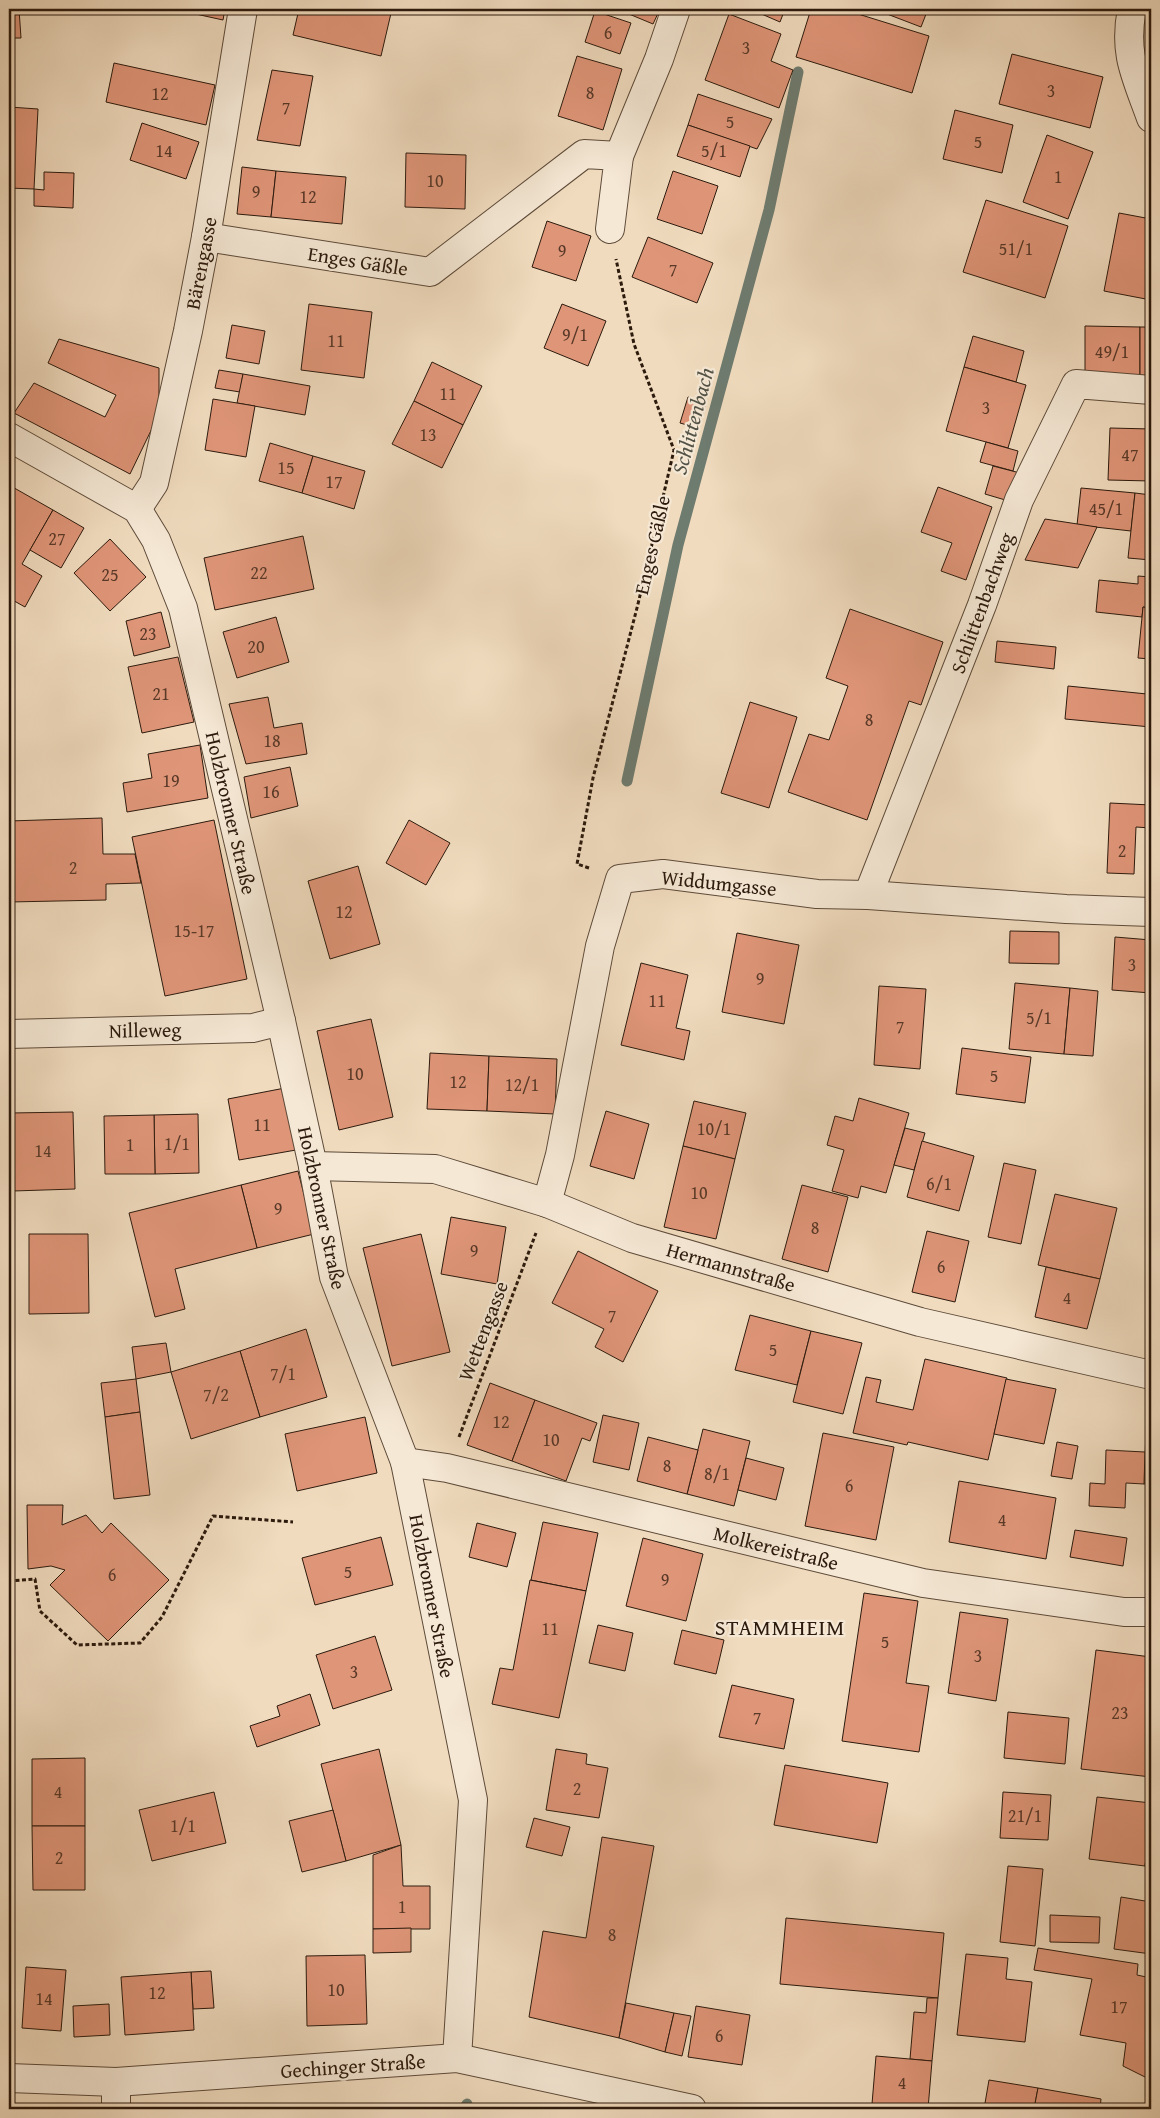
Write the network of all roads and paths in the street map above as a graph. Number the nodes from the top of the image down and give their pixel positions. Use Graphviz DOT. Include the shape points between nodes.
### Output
graph roads {
  1 [pos="243,9"];
  2 [pos="676,9"];
  3 [pos="1132,9"];
  4 [pos="1151,118"];
  5 [pos="620,156"];
  6 [pos="610,229"];
  7 [pos="206,237"];
  8 [pos="1151,390"];
  9 [pos="9,437"];
  10 [pos="137,510"];
  11 [pos="620,879"];
  12 [pos="868,895"];
  13 [pos="1151,912"];
  14 [pos="281,1021"];
  15 [pos="9,1034"];
  16 [pos="313,1166"];
  17 [pos="547,1204"];
  18 [pos="1151,1375"];
  19 [pos="405,1462"];
  20 [pos="447,1468"];
  21 [pos="293,1522"];
  22 [pos="9,1581"];
  23 [pos="1151,1612"];
  24 [pos="457,2058"];
  25 [pos="9,2078"];
  26 [pos="116,2082"];
  27 [pos="639,2104"];
  28 [pos="116,2109"];
  29 [pos="692,2109"];
  1 -- 7 [label="street, Bärengasse"];
  2 -- 5 [label="street"];
  3 -- 4 [label="street" via="1128,30 1130,60"];
  5 -- 6 [label="street"];
  5 -- 7 [label="street, Enges Gäßle" via="584,154 430,272"];
  6 -- 11 [label="path, Enges Gäßle" via="634,344 674,450 593,778 577,864"];
  7 -- 10 [label="street, Bärengasse" via="154,483"];
  8 -- 12 [label="street, Schlittenbachweg" via="1076,384 1019,500 982,605"];
  9 -- 10 [label="street, Holzbronner Straße"];
  10 -- 14 [label="street, Holzbronner Straße" via="156,540 183,608"];
  11 -- 12 [label="street, Widdumgasse" via="663,874 817,894"];
  11 -- 17 [label="street" via="600,946 560,1155"];
  12 -- 13 [label="street, Widdumgasse"];
  14 -- 15 [label="street, Nilleweg" via="253,1028"];
  14 -- 16 [label="street, Holzbronner Straße"];
  16 -- 17 [label="street, Hermannstraße" via="435,1169"];
  16 -- 19 [label="street, Holzbronner Straße" via="334,1277"];
  17 -- 18 [label="street, Hermannstraße" via="632,1238 920,1322"];
  17 -- 20 [label="path, Wettengasse"];
  19 -- 20 [label="street, Molkereistraße"];
  19 -- 24 [label="street, Holzbronner Straße" via="473,1800"];
  20 -- 23 [label="street, Molkereistraße" via="923,1584 1124,1612"];
  21 -- 22 [label="path" via="213,1516 162,1617 140,1643 78,1644 40,1611 35,1579"];
  24 -- 26 [label="street, Gechinger Straße"];
  24 -- 27 [label="street, Gechinger Straße"];
  25 -- 26 [label="street, Gechinger Straße"];
  26 -- 28 [label="street"];
  27 -- 29 [label="street, Gechinger Straße"];
}
